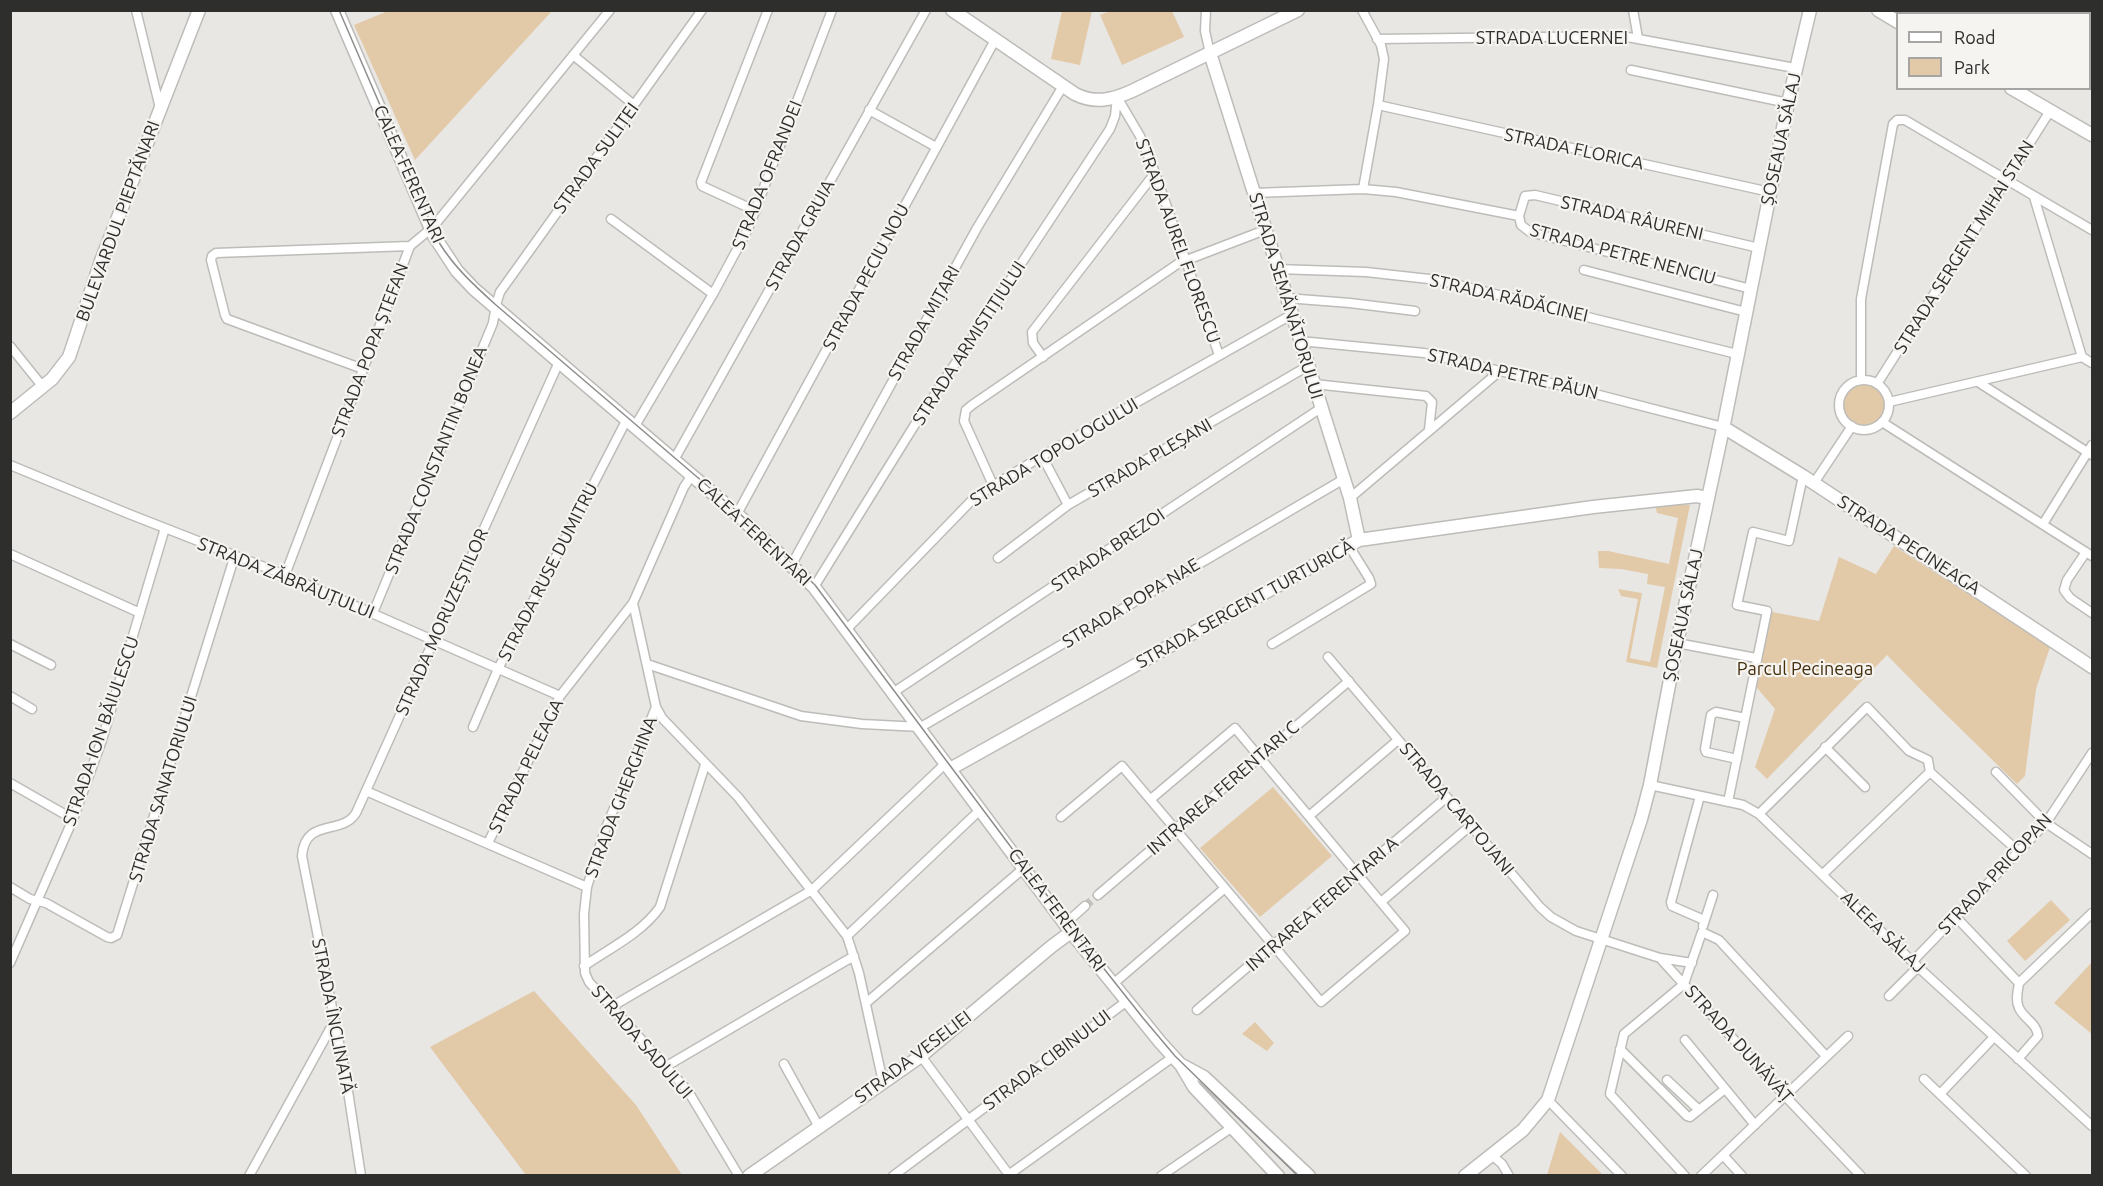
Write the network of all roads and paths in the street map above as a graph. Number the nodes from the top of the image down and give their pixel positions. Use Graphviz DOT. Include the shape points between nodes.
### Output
graph roads {
  1 [pos="136,10"];
  2 [pos="199,10"];
  3 [pos="337,10"];
  4 [pos="610,10"];
  5 [pos="702,10"];
  6 [pos="768,10"];
  7 [pos="832,10"];
  8 [pos="926,10"];
  9 [pos="952,10"];
  10 [pos="1206,10"];
  11 [pos="1298,10"];
  12 [pos="1362,10"];
  13 [pos="1633,10"];
  14 [pos="1810,10"];
  15 [pos="1878,10"];
  16 [pos="1896,21"];
  17 [pos="1638,38"];
  18 [pos="1377,39"];
  19 [pos="995,40"];
  20 [pos="1210,53"];
  21 [pos="573,55"];
  22 [pos="1795,68"];
  23 [pos="1631,70"];
  24 [pos="1064,86"];
  25 [pos="2014,90"];
  26 [pos="1121,96"];
  27 [pos="1788,103"];
  28 [pos="634,105"];
  29 [pos="1378,105"];
  30 [pos="160,108"];
  31 [pos="869,110"];
  32 [pos="2050,111"];
  33 [pos="2092,135"];
  34 [pos="936,147"];
  35 [pos="1155,173"];
  36 [pos="2006,181"];
  37 [pos="1363,189"];
  38 [pos="1770,192"];
  39 [pos="1254,193"];
  40 [pos="2034,197"];
  41 [pos="756,211"];
  42 [pos="1519,216"];
  43 [pos="611,219"];
  44 [pos="431,229"];
  45 [pos="1265,230"];
  46 [pos="2092,230"];
  47 [pos="410,246"];
  48 [pos="1759,248"];
  49 [pos="1186,259"];
  50 [pos="1277,269"];
  51 [pos="1584,270"];
  52 [pos="1750,289"];
  53 [pos="713,294"];
  54 [pos="1286,298"];
  55 [pos="495,307"];
  56 [pos="1415,310"];
  57 [pos="1746,312"];
  58 [pos="1292,315"];
  59 [pos="1300,340"];
  60 [pos="10,346"];
  61 [pos="1737,354"];
  62 [pos="1219,355"];
  63 [pos="1043,357"];
  64 [pos="2082,357"];
  65 [pos="559,363"];
  66 [pos="2092,363"];
  67 [pos="1308,366"];
  68 [pos="363,369"];
  69 [pos="1501,370"];
  70 [pos="1861,380"];
  71 [pos="1978,382"];
  72 [pos="1314,384"];
  73 [pos="1877,384"];
  74 [pos="43,387"];
  75 [pos="1889,402"];
  76 [pos="1321,408"];
  77 [pos="10,413"];
  78 [pos="631,422"];
  79 [pos="1882,422"];
  80 [pos="1852,426"];
  81 [pos="1723,427"];
  82 [pos="1429,430"];
  83 [pos="2091,450"];
  84 [pos="1042,456"];
  85 [pos="674,460"];
  86 [pos="10,465"];
  87 [pos="692,475"];
  88 [pos="1803,476"];
  89 [pos="1344,479"];
  90 [pos="1814,483"];
  91 [pos="993,485"];
  92 [pos="1350,498"];
  93 [pos="1708,498"];
  94 [pos="1068,505"];
  95 [pos="737,514"];
  96 [pos="2043,524"];
  97 [pos="165,528"];
  98 [pos="1354,543"];
  99 [pos="10,554"];
  100 [pos="2090,554"];
  101 [pos="235,555"];
  102 [pos="998,558"];
  103 [pos="792,564"];
  104 [pos="285,575"];
  105 [pos="814,587"];
  106 [pos="633,603"];
  107 [pos="140,613"];
  108 [pos="373,613"];
  109 [pos="2092,614"];
  110 [pos="847,629"];
  111 [pos="433,640"];
  112 [pos="10,644"];
  113 [pos="1272,644"];
  114 [pos="1677,644"];
  115 [pos="1328,657"];
  116 [pos="1756,658"];
  117 [pos="647,664"];
  118 [pos="51,665"];
  119 [pos="2092,667"];
  120 [pos="498,669"];
  121 [pos="1349,681"];
  122 [pos="894,692"];
  123 [pos="10,696"];
  124 [pos="560,696"];
  125 [pos="656,707"];
  126 [pos="32,709"];
  127 [pos="1745,717"];
  128 [pos="473,727"];
  129 [pos="919,727"];
  130 [pos="1398,740"];
  131 [pos="1825,747"];
  132 [pos="1260,757"];
  133 [pos="2092,757"];
  134 [pos="1737,759"];
  135 [pos="705,765"];
  136 [pos="948,766"];
  137 [pos="1930,772"];
  138 [pos="1996,772"];
  139 [pos="10,783"];
  140 [pos="1650,785"];
  141 [pos="1865,787"];
  142 [pos="366,791"];
  143 [pos="1700,796"];
  144 [pos="1447,797"];
  145 [pos="1151,800"];
  146 [pos="1728,802"];
  147 [pos="981,809"];
  148 [pos="1759,814"];
  149 [pos="1309,816"];
  150 [pos="1060,817"];
  151 [pos="73,819"];
  152 [pos="2046,823"];
  153 [pos="1470,825"];
  154 [pos="1176,829"];
  155 [pos="488,843"];
  156 [pos="2018,851"];
  157 [pos="2092,854"];
  158 [pos="302,856"];
  159 [pos="1024,868"];
  160 [pos="1357,874"];
  161 [pos="1823,874"];
  162 [pos="10,887"];
  163 [pos="587,887"];
  164 [pos="1225,888"];
  165 [pos="812,890"];
  166 [pos="1098,895"];
  167 [pos="1713,895"];
  168 [pos="36,901"];
  169 [pos="1381,902"];
  170 [pos="1085,906"];
  171 [pos="2092,913"];
  172 [pos="1955,916"];
  173 [pos="1704,920"];
  174 [pos="1068,928"];
  175 [pos="1702,932"];
  176 [pos="847,936"];
  177 [pos="1601,940"];
  178 [pos="1273,945"];
  179 [pos="854,956"];
  180 [pos="1660,958"];
  181 [pos="10,963"];
  182 [pos="1692,963"];
  183 [pos="1916,964"];
  184 [pos="584,966"];
  185 [pos="2019,983"];
  186 [pos="1113,984"];
  187 [pos="1684,984"];
  188 [pos="1888,996"];
  189 [pos="1127,1001"];
  190 [pos="866,1003"];
  191 [pos="611,1006"];
  192 [pos="1197,1010"];
  193 [pos="335,1020"];
  194 [pos="1848,1036"];
  195 [pos="1994,1037"];
  196 [pos="1685,1040"];
  197 [pos="1620,1049"];
  198 [pos="921,1056"];
  199 [pos="1826,1056"];
  200 [pos="2018,1059"];
  201 [pos="1177,1060"];
  202 [pos="784,1064"];
  203 [pos="665,1067"];
  204 [pos="1924,1079"];
  205 [pos="1667,1080"];
  206 [pos="883,1082"];
  207 [pos="1725,1089"];
  208 [pos="1940,1094"];
  209 [pos="1785,1096"];
  210 [pos="1548,1100"];
  211 [pos="1699,1110"];
  212 [pos="968,1119"];
  213 [pos="1755,1125"];
  214 [pos="2092,1126"];
  215 [pos="819,1127"];
  216 [pos="1231,1128"];
  217 [pos="1492,1155"];
  218 [pos="1723,1155"];
  219 [pos="1009,1175"];
  220 [pos="249,1176"];
  221 [pos="361,1176"];
  222 [pos="739,1176"];
  223 [pos="749,1176"];
  224 [pos="893,1176"];
  225 [pos="1161,1176"];
  226 [pos="1278,1176"];
  227 [pos="1309,1176"];
  228 [pos="1465,1176"];
  229 [pos="1509,1176"];
  230 [pos="1622,1176"];
  231 [pos="1685,1176"];
  232 [pos="1701,1176"];
  233 [pos="1742,1176"];
  234 [pos="1861,1176"];
  235 [pos="2026,1176"];
  1 -- 30 [label="street"];
  2 -- 30 [label="street, BULEVARDUL PIEPTĂNARI"];
  3 -- 44 [label="street, CALEA FERENTARI"];
  4 -- 21 [label="street, STRADA POPA ȘTEFAN"];
  5 -- 28 [label="street, STRADA SULIȚEI"];
  6 -- 41 [label="street" via="701,182 702,186"];
  7 -- 41 [label="street, STRADA OFRANDEI"];
  8 -- 31 [label="street, STRADA GRUIA"];
  9 -- 19 [label="street"];
  10 -- 20 [label="street" via="1204,31"];
  11 -- 20 [label="street"];
  12 -- 18 [label="street"];
  13 -- 17 [label="street"];
  14 -- 22 [label="street, ȘOSEAUA SĂLAJ"];
  15 -- 16 [label="street"];
  17 -- 18 [label="street, STRADA LUCERNEI"];
  17 -- 22 [label="street, STRADA LUCERNEI"];
  18 -- 29 [label="street" via="1384,59"];
  19 -- 24 [label="street"];
  19 -- 34 [label="street, STRADA PECIU NOU"];
  20 -- 26 [label="street"];
  20 -- 39 [label="street, STRADA SEMĂNĂTORULUI"];
  21 -- 28 [label="street"];
  21 -- 44 [label="street, STRADA POPA ȘTEFAN"];
  22 -- 27 [label="street, ȘOSEAUA SĂLAJ"];
  23 -- 27 [label="street"];
  24 -- 26 [label="street" via="1088,99 1103,101"];
  24 -- 103 [label="street, STRADA MIȚARI" via="965,249"];
  25 -- 32 [label="street"];
  26 -- 35 [label="street, STRADA AUREL FLORESCU"];
  26 -- 105 [label="street, STRADA ARMISTIȚIULUI" via="1110,129 914,426"];
  27 -- 38 [label="street, ȘOSEAUA SĂLAJ"];
  28 -- 55 [label="street, STRADA SULIȚEI" via="500,292"];
  29 -- 37 [label="street"];
  29 -- 38 [label="street, STRADA FLORICA"];
  30 -- 74 [label="street, BULEVARDUL PIEPTĂNARI" via="69,357"];
  31 -- 34 [label="street"];
  31 -- 85 [label="street, STRADA GRUIA"];
  32 -- 33 [label="street"];
  32 -- 36 [label="street, STRADA SERGENT MIHAI STAN"];
  34 -- 95 [label="street, STRADA PECIU NOU"];
  35 -- 49 [label="street, STRADA AUREL FLORESCU"];
  35 -- 63 [label="street" via="1032,332"];
  36 -- 40 [label="street"];
  36 -- 70 [label="street" via="1905,120 1893,123 1860,299"];
  36 -- 73 [label="street, STRADA SERGENT MIHAI STAN"];
  37 -- 39 [label="street, STRADA PETRE NENCIU"];
  37 -- 42 [label="street, STRADA PETRE NENCIU"];
  38 -- 48 [label="street, ȘOSEAUA SĂLAJ"];
  39 -- 45 [label="street, STRADA SEMĂNĂTORULUI"];
  40 -- 46 [label="street"];
  40 -- 64 [label="street"];
  41 -- 53 [label="street, STRADA OFRANDEI"];
  42 -- 48 [label="street, STRADA RÂURENI" via="1525,196 1535,195"];
  42 -- 52 [label="street, STRADA PETRE NENCIU" via="1521,225 1530,232"];
  43 -- 53 [label="street"];
  44 -- 47 [label="street, STRADA POPA ȘTEFAN"];
  44 -- 55 [label="street, CALEA FERENTARI" via="458,272"];
  45 -- 49 [label="street"];
  45 -- 50 [label="street, STRADA SEMĂNĂTORULUI"];
  47 -- 68 [label="street, STRADA POPA ȘTEFAN"];
  47 -- 68 [label="street" via="212,256 227,319"];
  48 -- 52 [label="street, ȘOSEAUA SĂLAJ"];
  49 -- 62 [label="street, STRADA AUREL FLORESCU"];
  49 -- 63 [label="street"];
  50 -- 54 [label="street, STRADA SEMĂNĂTORULUI"];
  50 -- 61 [label="street, STRADA RĂDĂCINEI" via="1366,272 1438,280"];
  51 -- 57 [label="street"];
  52 -- 57 [label="street, ȘOSEAUA SĂLAJ"];
  53 -- 78 [label="street, STRADA OFRANDEI"];
  54 -- 56 [label="street"];
  54 -- 58 [label="street, STRADA SEMĂNĂTORULUI"];
  55 -- 65 [label="street, CALEA FERENTARI"];
  55 -- 108 [label="street, STRADA CONSTANTIN BONEA" via="493,323"];
  57 -- 61 [label="street, ȘOSEAUA SĂLAJ"];
  58 -- 59 [label="street, STRADA SEMĂNĂTORULUI"];
  58 -- 62 [label="street, STRADA TOPOLOGULUI"];
  59 -- 67 [label="street, STRADA SEMĂNĂTORULUI"];
  59 -- 69 [label="street, STRADA PETRE PĂUN" via="1424,353"];
  60 -- 74 [label="street"];
  61 -- 81 [label="street, ȘOSEAUA SĂLAJ"];
  62 -- 84 [label="street, STRADA TOPOLOGULUI"];
  63 -- 91 [label="street" via="972,405 964,415"];
  64 -- 66 [label="street"];
  64 -- 71 [label="street"];
  65 -- 78 [label="street, CALEA FERENTARI"];
  65 -- 111 [label="street, STRADA MORUZEȘTILOR"];
  67 -- 72 [label="street, STRADA SEMĂNĂTORULUI"];
  67 -- 94 [label="street, STRADA PLEȘANI"];
  68 -- 104 [label="street, STRADA POPA ȘTEFAN"];
  69 -- 81 [label="street, STRADA PETRE PĂUN"];
  69 -- 82 [label="street"];
  70 -- 73 [label="street"];
  70 -- 80 [label="street" via="1847,387 1840,400 1842,415"];
  71 -- 75 [label="street"];
  71 -- 83 [label="street"];
  72 -- 76 [label="street, STRADA SEMĂNĂTORULUI"];
  72 -- 82 [label="street" via="1426,396 1432,402"];
  73 -- 75 [label="street"];
  74 -- 77 [label="street, BULEVARDUL PIEPTĂNARI"];
  75 -- 79 [label="street"];
  76 -- 89 [label="street, STRADA SEMĂNĂTORULUI"];
  76 -- 122 [label="street, STRADA BREZOI"];
  78 -- 85 [label="street, CALEA FERENTARI"];
  78 -- 120 [label="street, STRADA RUSE DUMITRU"];
  79 -- 80 [label="street" via="1868,429"];
  79 -- 96 [label="street"];
  80 -- 90 [label="street"];
  81 -- 88 [label="street, STRADA PECINEAGA"];
  81 -- 93 [label="street, ȘOSEAUA SĂLAJ"];
  82 -- 92 [label="street"];
  83 -- 96 [label="street"];
  84 -- 91 [label="street, STRADA TOPOLOGULUI"];
  84 -- 94 [label="street"];
  85 -- 87 [label="street, CALEA FERENTARI"];
  86 -- 97 [label="street, STRADA ZĂBRĂUȚULUI"];
  87 -- 95 [label="street, CALEA FERENTARI"];
  87 -- 106 [label="street, STRADA PELEAGA"];
  88 -- 90 [label="street, STRADA PECINEAGA"];
  88 -- 116 [label="street" via="1789,541 1753,532 1737,605 1767,611"];
  89 -- 92 [label="street, STRADA SEMĂNĂTORULUI"];
  89 -- 129 [label="street, STRADA POPA NAE"];
  90 -- 119 [label="street, STRADA PECINEAGA"];
  91 -- 110 [label="street, STRADA TOPOLOGULUI" via="965,505"];
  92 -- 98 [label="street, STRADA SEMĂNĂTORULUI"];
  93 -- 98 [label="street, STRADA SERGENT TURTURICĂ" via="1593,507"];
  93 -- 114 [label="street, ȘOSEAUA SĂLAJ"];
  94 -- 102 [label="street, STRADA PLEȘANI"];
  95 -- 103 [label="street, CALEA FERENTARI"];
  96 -- 100 [label="street"];
  97 -- 101 [label="street, STRADA ZĂBRĂUȚULUI"];
  97 -- 107 [label="street, STRADA ION BĂIULESCU"];
  98 -- 113 [label="street" via="1371,584"];
  98 -- 136 [label="street, STRADA SERGENT TURTURICĂ"];
  99 -- 107 [label="street"];
  100 -- 109 [label="street" via="2067,580 2064,590"];
  101 -- 104 [label="street, STRADA ZĂBRĂUȚULUI"];
  101 -- 168 [label="street, STRADA SANATORIULUI" via="118,933 107,937"];
  103 -- 105 [label="street, CALEA FERENTARI"];
  104 -- 108 [label="street, STRADA ZĂBRĂUȚULUI"];
  105 -- 110 [label="street, CALEA FERENTARI"];
  106 -- 117 [label="street"];
  106 -- 124 [label="street, STRADA PELEAGA"];
  107 -- 151 [label="street, STRADA ION BĂIULESCU" via="102,740"];
  108 -- 111 [label="street, STRADA ZĂBRĂUȚULUI"];
  110 -- 122 [label="street, CALEA FERENTARI"];
  111 -- 120 [label="street, STRADA ZĂBRĂUȚULUI"];
  111 -- 142 [label="street, STRADA MORUZEȘTILOR"];
  112 -- 118 [label="street"];
  114 -- 116 [label="street"];
  114 -- 140 [label="street, ȘOSEAUA SĂLAJ"];
  115 -- 121 [label="street, STRADA CARTOJANI"];
  116 -- 127 [label="street"];
  117 -- 125 [label="street"];
  117 -- 129 [label="street" via="801,716 833,722"];
  120 -- 124 [label="street, STRADA ZĂBRĂUȚULUI"];
  120 -- 128 [label="street, STRADA RUSE DUMITRU"];
  121 -- 130 [label="street, STRADA CARTOJANI"];
  121 -- 132 [label="street, INTRAREA FERENTARI C"];
  122 -- 129 [label="street, CALEA FERENTARI"];
  123 -- 126 [label="street"];
  124 -- 155 [label="street, STRADA PELEAGA"];
  125 -- 135 [label="street"];
  125 -- 163 [label="street, STRADA GHERGHINA" via="605,830"];
  127 -- 134 [label="street"];
  127 -- 134 [label="street" via="1716,712 1712,715 1705,748 1706,752"];
  129 -- 136 [label="street, CALEA FERENTARI"];
  130 -- 144 [label="street, STRADA CARTOJANI"];
  130 -- 149 [label="street"];
  131 -- 137 [label="street" via="1867,707 1909,751 1928,760"];
  131 -- 141 [label="street"];
  131 -- 148 [label="street"];
  132 -- 145 [label="street" via="1235,728"];
  132 -- 149 [label="street"];
  132 -- 154 [label="street, INTRAREA FERENTARI C"];
  133 -- 152 [label="street, STRADA PRICOPAN"];
  134 -- 146 [label="street"];
  135 -- 165 [label="street" via="738,797"];
  135 -- 184 [label="street" via="660,907 648,922"];
  136 -- 147 [label="street, CALEA FERENTARI"];
  136 -- 165 [label="street, STRADA SERGENT TURTURICĂ"];
  137 -- 156 [label="street"];
  137 -- 161 [label="street"];
  138 -- 152 [label="street"];
  139 -- 151 [label="street"];
  140 -- 143 [label="street, ALEEA SĂLAJ"];
  140 -- 177 [label="street, ȘOSEAUA SĂLAJ"];
  142 -- 155 [label="street"];
  142 -- 158 [label="street, STRADA MORUZEȘTILOR" via="353,818 310,835"];
  143 -- 146 [label="street, ALEEA SĂLAJ"];
  143 -- 173 [label="street" via="1671,902 1672,906"];
  144 -- 153 [label="street, STRADA CARTOJANI"];
  144 -- 160 [label="street, INTRAREA FERENTARI A"];
  145 -- 150 [label="street" via="1122,766"];
  145 -- 154 [label="street"];
  146 -- 148 [label="street, ALEEA SĂLAJ"];
  147 -- 159 [label="street, CALEA FERENTARI"];
  147 -- 176 [label="street"];
  148 -- 161 [label="street, ALEEA SĂLAJ"];
  149 -- 160 [label="street"];
  151 -- 168 [label="street, STRADA ION BĂIULESCU"];
  152 -- 156 [label="street, STRADA PRICOPAN"];
  152 -- 157 [label="street"];
  153 -- 169 [label="street"];
  153 -- 177 [label="street, STRADA CARTOJANI" via="1551,916 1576,932"];
  154 -- 164 [label="street"];
  154 -- 166 [label="street, INTRAREA FERENTARI C"];
  155 -- 163 [label="street"];
  156 -- 172 [label="street, STRADA PRICOPAN"];
  158 -- 193 [label="street, STRADA ÎNCLINATĂ"];
  159 -- 174 [label="street, CALEA FERENTARI"];
  159 -- 190 [label="street"];
  160 -- 169 [label="street"];
  160 -- 178 [label="street, INTRAREA FERENTARI A"];
  161 -- 183 [label="street, ALEEA SĂLAJ"];
  162 -- 168 [label="street"];
  163 -- 184 [label="street, STRADA SADULUI"];
  164 -- 178 [label="street"];
  164 -- 186 [label="street"];
  165 -- 176 [label="street"];
  165 -- 191 [label="street, STRADA SERGENT TURTURICĂ"];
  167 -- 173 [label="street"];
  168 -- 181 [label="street, STRADA ION BĂIULESCU"];
  169 -- 178 [label="street" via="1405,931 1321,1002"];
  170 -- 174 [label="street"];
  171 -- 185 [label="street"];
  172 -- 183 [label="street, STRADA PRICOPAN"];
  172 -- 185 [label="street"];
  173 -- 175 [label="street"];
  174 -- 186 [label="street, CALEA FERENTARI"];
  174 -- 198 [label="street, STRADA VESELIEI"];
  175 -- 182 [label="street"];
  175 -- 199 [label="street" via="1719,940"];
  176 -- 179 [label="street"];
  177 -- 180 [label="street"];
  177 -- 210 [label="street, ȘOSEAUA SĂLAJ"];
  178 -- 192 [label="street, INTRAREA FERENTARI A"];
  179 -- 190 [label="street"];
  179 -- 203 [label="street"];
  180 -- 182 [label="street"];
  180 -- 187 [label="street, STRADA DUNĂVĂȚ"];
  182 -- 187 [label="street"];
  183 -- 188 [label="street, STRADA PRICOPAN"];
  183 -- 195 [label="street, ALEEA SĂLAJ"];
  184 -- 191 [label="street, STRADA SADULUI" via="589,982"];
  185 -- 200 [label="street" via="2019,1008 2036,1026 2038,1036"];
  186 -- 189 [label="street, CALEA FERENTARI"];
  187 -- 197 [label="street" via="1624,1034"];
  187 -- 209 [label="street, STRADA DUNĂVĂȚ"];
  189 -- 201 [label="street, CALEA FERENTARI"];
  189 -- 212 [label="street, STRADA CIBINULUI"];
  190 -- 206 [label="street"];
  191 -- 203 [label="street, STRADA SADULUI"];
  193 -- 220 [label="street"];
  193 -- 221 [label="street, STRADA ÎNCLINATĂ"];
  194 -- 199 [label="street"];
  195 -- 200 [label="street, ALEEA SĂLAJ"];
  195 -- 208 [label="street"];
  196 -- 207 [label="street"];
  197 -- 211 [label="street" via="1687,1116"];
  197 -- 231 [label="street" via="1610,1094"];
  198 -- 206 [label="street, STRADA VESELIEI"];
  198 -- 212 [label="street"];
  199 -- 209 [label="street"];
  200 -- 214 [label="street, ALEEA SĂLAJ"];
  201 -- 216 [label="street, CALEA FERENTARI" via="1194,1087"];
  201 -- 219 [label="street"];
  201 -- 227 [label="street, CALEA FERENTARI" via="1204,1077"];
  202 -- 215 [label="street"];
  203 -- 222 [label="street, STRADA SADULUI" via="693,1098"];
  204 -- 208 [label="street"];
  205 -- 211 [label="street"];
  206 -- 215 [label="street, STRADA VESELIEI"];
  207 -- 211 [label="street"];
  207 -- 213 [label="street"];
  208 -- 235 [label="street"];
  209 -- 213 [label="street"];
  209 -- 234 [label="street, STRADA DUNĂVĂȚ"];
  210 -- 217 [label="street, ȘOSEAUA SĂLAJ" via="1523,1130"];
  210 -- 230 [label="street"];
  212 -- 219 [label="street"];
  212 -- 224 [label="street, STRADA CIBINULUI"];
  213 -- 218 [label="street"];
  215 -- 223 [label="street, STRADA VESELIEI"];
  216 -- 225 [label="street"];
  216 -- 226 [label="street, CALEA FERENTARI"];
  217 -- 228 [label="street, ȘOSEAUA SĂLAJ"];
  217 -- 229 [label="street"];
  218 -- 232 [label="street"];
  218 -- 233 [label="street"];
}
